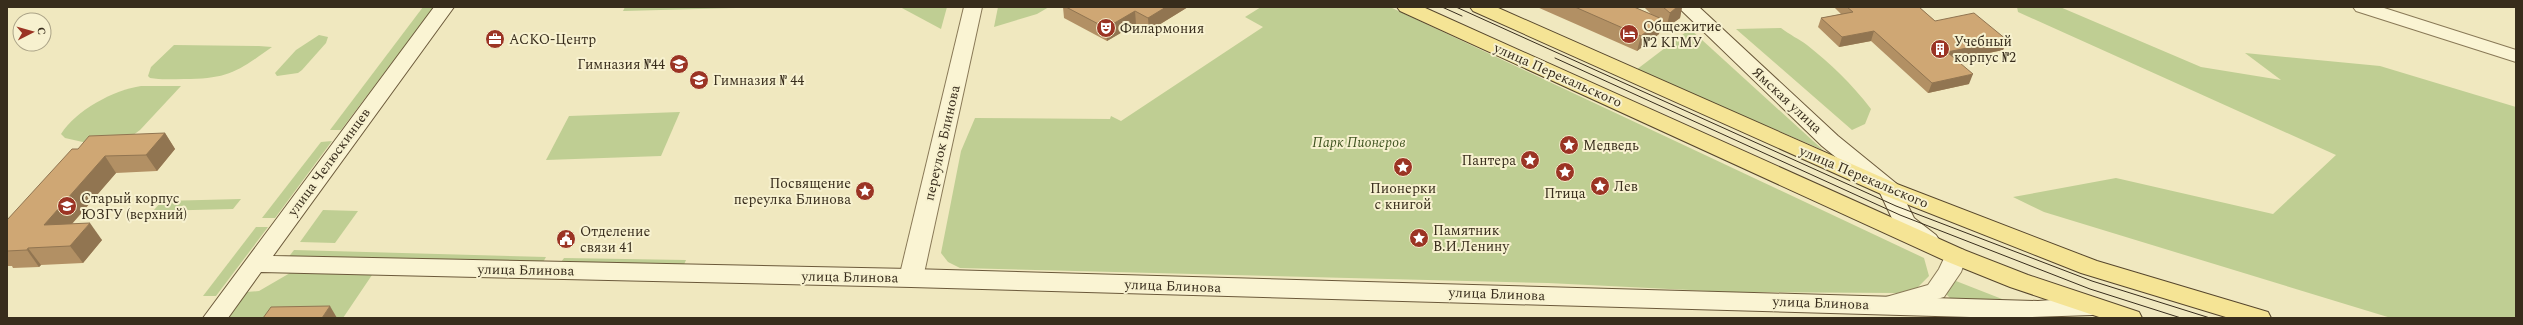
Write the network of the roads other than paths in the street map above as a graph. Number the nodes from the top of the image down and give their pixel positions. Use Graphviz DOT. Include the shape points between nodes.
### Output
graph roads {
  1 [pos="444,7"];
  2 [pos="973,7"];
  3 [pos="1407,7"];
  4 [pos="1480,7"];
  5 [pos="1688,7"];
  6 [pos="2362,7"];
  7 [pos="2516,56"];
  8 [pos="1889,189"];
  9 [pos="1956,256"];
  10 [pos="255,264"];
  11 [pos="911,278"];
  12 [pos="1887,305"];
  13 [pos="2092,306"];
  14 [pos="215,318"];
  15 [pos="2130,318"];
  16 [pos="2259,318"];
  1 -- 10 [label="street, улица Челюскинцев"];
  2 -- 11 [label="street, переулок Блинова"];
  3 -- 9 [label="main road, улица Перекальского"];
  4 -- 8 [label="main road, улица Перекальского"];
  5 -- 8 [label="street, Ямская улица" via="1830,141"];
  6 -- 7 [label="street"];
  8 -- 9 [label="street" via="1905,223 1933,245"];
  8 -- 16 [label="main road, улица Перекальского" via="2089,267"];
  9 -- 12 [label="street" via="1950,272 1936,291"];
  9 -- 13 [label="main road, улица Перекальского"];
  10 -- 11 [label="street, улица Блинова"];
  10 -- 14 [label="street, улица Челюскинцев"];
  11 -- 12 [label="street, улица Блинова"];
  12 -- 13 [label="street, улица Блинова" via="2038,310"];
  13 -- 15 [label="main road, улица Перекальского"];
}
